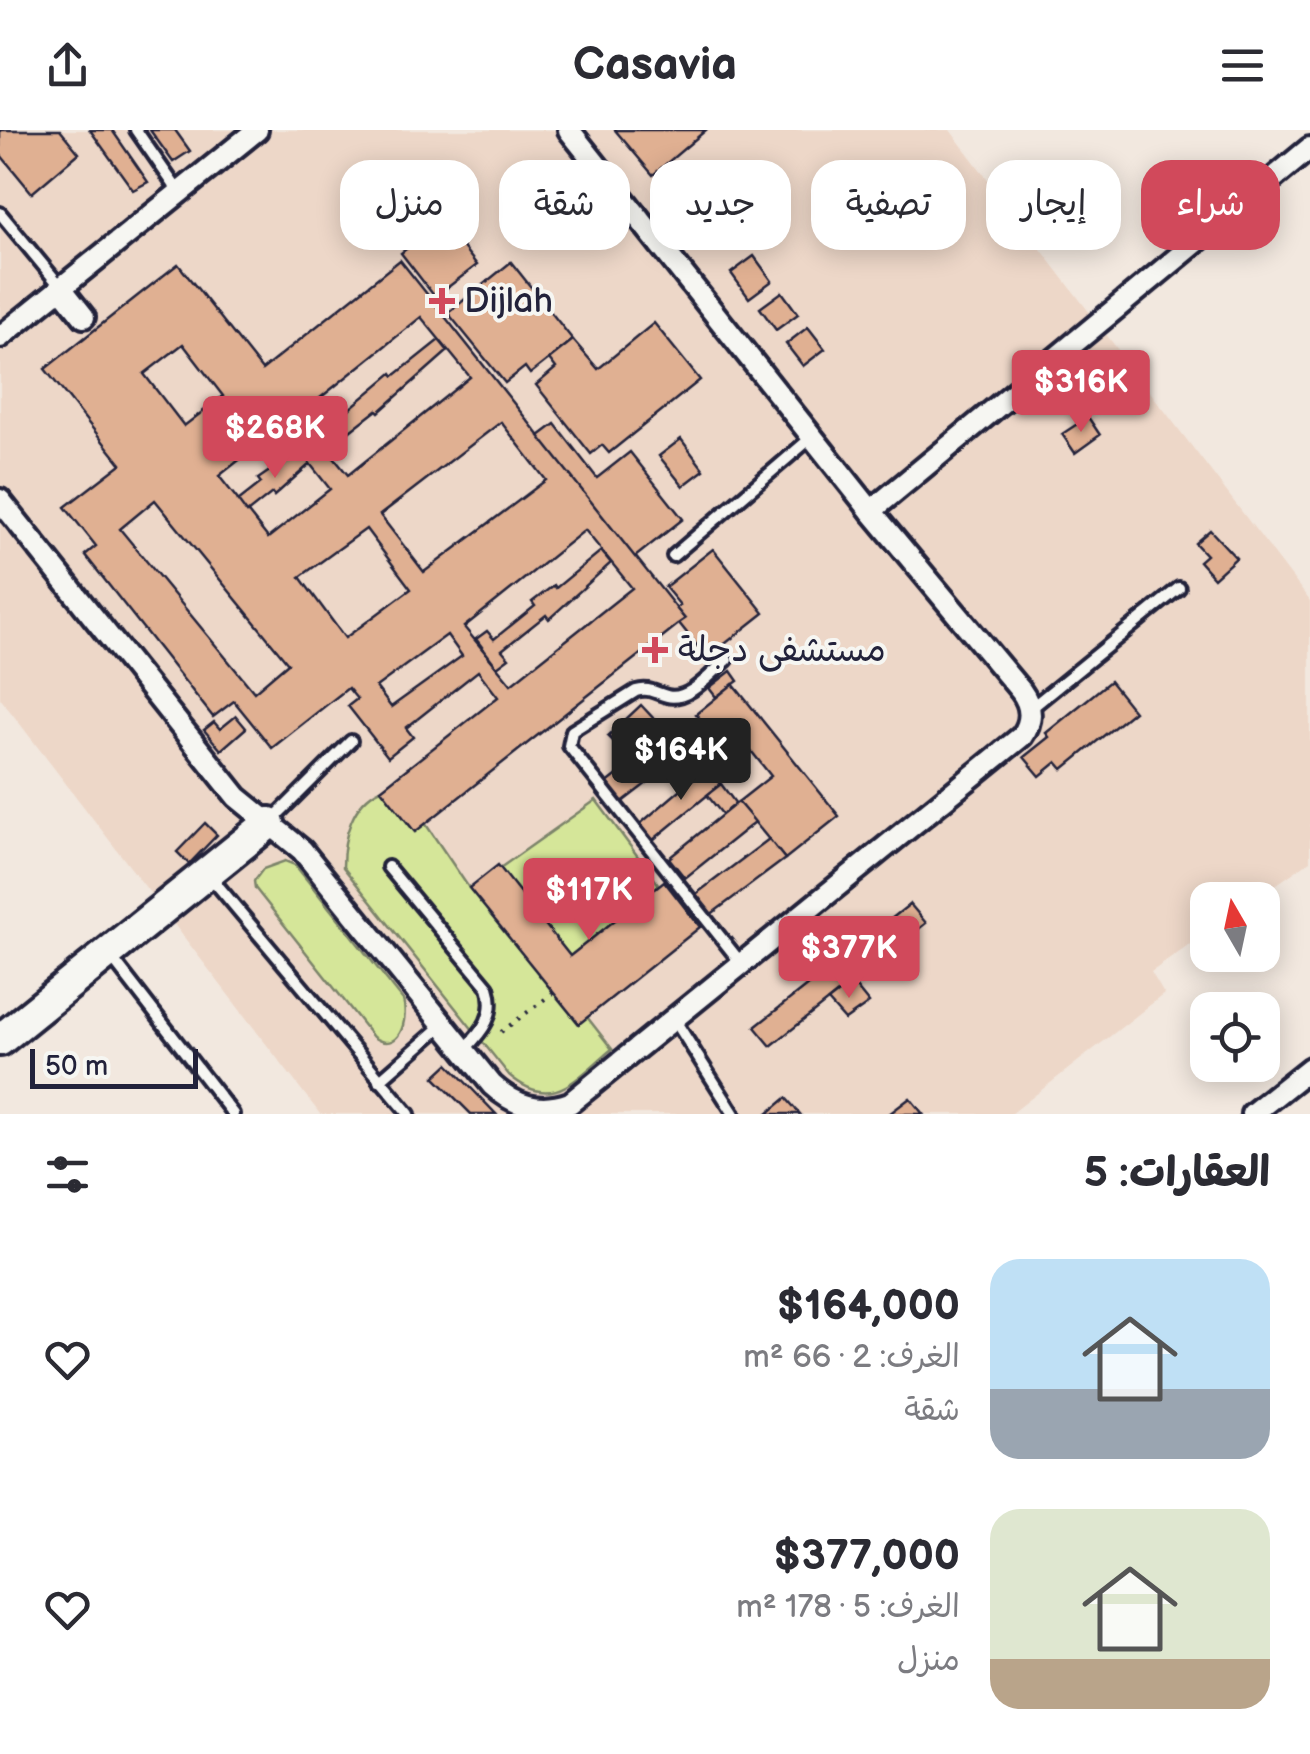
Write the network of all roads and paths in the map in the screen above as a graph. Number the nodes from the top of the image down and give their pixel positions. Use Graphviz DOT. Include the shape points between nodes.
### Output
graph roads {
  1 [pos="136,130"];
  2 [pos="257,130"];
  3 [pos="569,130"];
  4 [pos="1310,148"];
  5 [pos="180,192"];
  6 [pos="0,213"];
  7 [pos="62,288"];
  8 [pos="84,317"];
  9 [pos="0,338"];
  10 [pos="812,438"];
  11 [pos="0,500"];
  12 [pos="871,511"];
  13 [pos="674,556"];
  14 [pos="1179,588"];
  15 [pos="728,660"];
  16 [pos="1030,709"];
  17 [pos="351,742"];
  18 [pos="270,823"];
  19 [pos="388,867"];
  20 [pos="208,873"];
  21 [pos="108,953"];
  22 [pos="742,964"];
  23 [pos="553,992"];
  24 [pos="674,1019"];
  25 [pos="443,1025"];
  26 [pos="0,1040"];
  27 [pos="466,1053"];
  28 [pos="1310,1068"];
  29 [pos="378,1081"];
  30 [pos="233,1114"];
  31 [pos="409,1114"];
  32 [pos="734,1114"];
  33 [pos="1252,1114"];
  1 -- 5 [label="lane"];
  2 -- 5 [label="street"];
  3 -- 10 [label="street"];
  4 -- 12 [label="street"];
  5 -- 7 [label="street"];
  6 -- 7 [label="lane"];
  7 -- 8 [label="street"];
  7 -- 9 [label="street"];
  10 -- 12 [label="street"];
  10 -- 13 [label="lane"];
  11 -- 18 [label="street" via="238,797"];
  12 -- 16 [label="street"];
  14 -- 16 [label="lane"];
  15 -- 22 [label="lane" via="681,696 636,691 572,731 569,746"];
  16 -- 22 [label="street" via="1022,736"];
  17 -- 18 [label="lane"];
  18 -- 20 [label="street"];
  18 -- 25 [label="street" via="302,850"];
  19 -- 27 [label="lane" via="488,987 490,1016"];
  20 -- 21 [label="street"];
  20 -- 29 [label="lane"];
  21 -- 26 [label="street"];
  21 -- 30 [label="lane"];
  22 -- 24 [label="street"];
  23 -- 27 [label="path"];
  24 -- 27 [label="street" via="554,1110 518,1104"];
  24 -- 32 [label="lane"];
  25 -- 27 [label="street"];
  25 -- 29 [label="lane"];
  28 -- 33 [label="street"];
  29 -- 31 [label="lane"];
}
